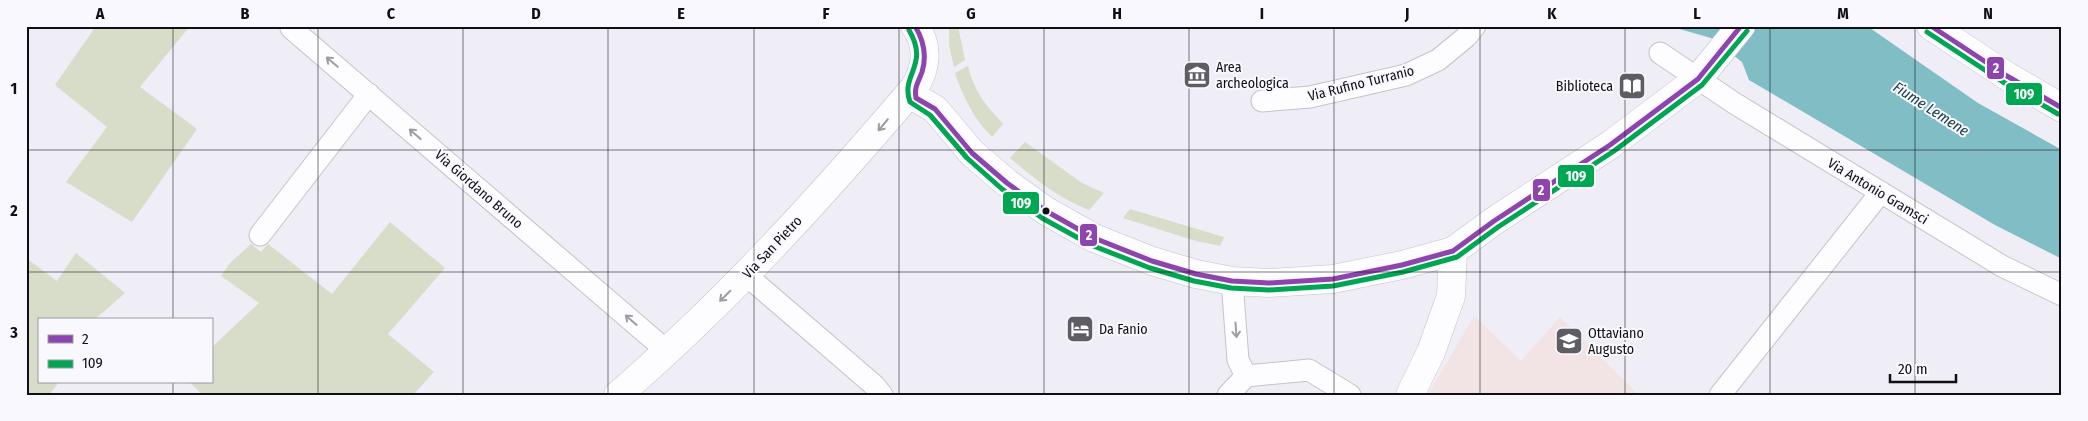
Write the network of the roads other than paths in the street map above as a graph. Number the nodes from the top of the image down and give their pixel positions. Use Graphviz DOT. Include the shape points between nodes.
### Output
graph roads {
  1 [pos="292,26"];
  2 [pos="915,26"];
  3 [pos="1475,26"];
  4 [pos="1741,26"];
  5 [pos="1931,26"];
  6 [pos="1660,53"];
  7 [pos="1698,79"];
  8 [pos="925,85"];
  9 [pos="369,94"];
  10 [pos="1262,101"];
  11 [pos="2062,108"];
  12 [pos="1881,192"];
  13 [pos="260,235"];
  14 [pos="1453,251"];
  15 [pos="746,275"];
  16 [pos="1232,281"];
  17 [pos="2062,295"];
  18 [pos="668,352"];
  19 [pos="1246,376"];
  20 [pos="618,395"];
  21 [pos="882,395"];
  22 [pos="1228,395"];
  23 [pos="1350,395"];
  24 [pos="1410,395"];
  25 [pos="1720,395"];
  9 -- 1 [label="street, Via Giordano Bruno, one-way"];
  2 -- 8 [label="street" via="924,45"];
  3 -- 10 [label="street, Via Rufino Turranio" via="1438,60 1406,75 1310,97"];
  4 -- 7 [label="street"];
  5 -- 11 [label="street" via="2006,76"];
  6 -- 7 [label="street, Via Antonio Gramsci"];
  7 -- 12 [label="street, Via Antonio Gramsci"];
  7 -- 14 [label="street" via="1610,145"];
  8 -- 15 [label="street, Via San Pietro, one-way"];
  8 -- 16 [label="street" via="931,104 972,153 1046,211 1094,238 1152,261"];
  9 -- 13 [label="street"];
  18 -- 9 [label="street, Via Giordano Bruno, one-way"];
  12 -- 17 [label="street, Via Antonio Gramsci" via="2002,266"];
  12 -- 25 [label="street"];
  14 -- 16 [label="street" via="1333,279 1269,283"];
  14 -- 24 [label="street" via="1451,296 1431,352"];
  15 -- 18 [label="street, Via San Pietro, one-way"];
  15 -- 21 [label="street" via="876,386"];
  16 -- 19 [label="street, one-way" via="1238,360"];
  18 -- 20 [label="street, Via San Pietro"];
  19 -- 22 [label="street"];
  19 -- 23 [label="street" via="1309,370"];
}
